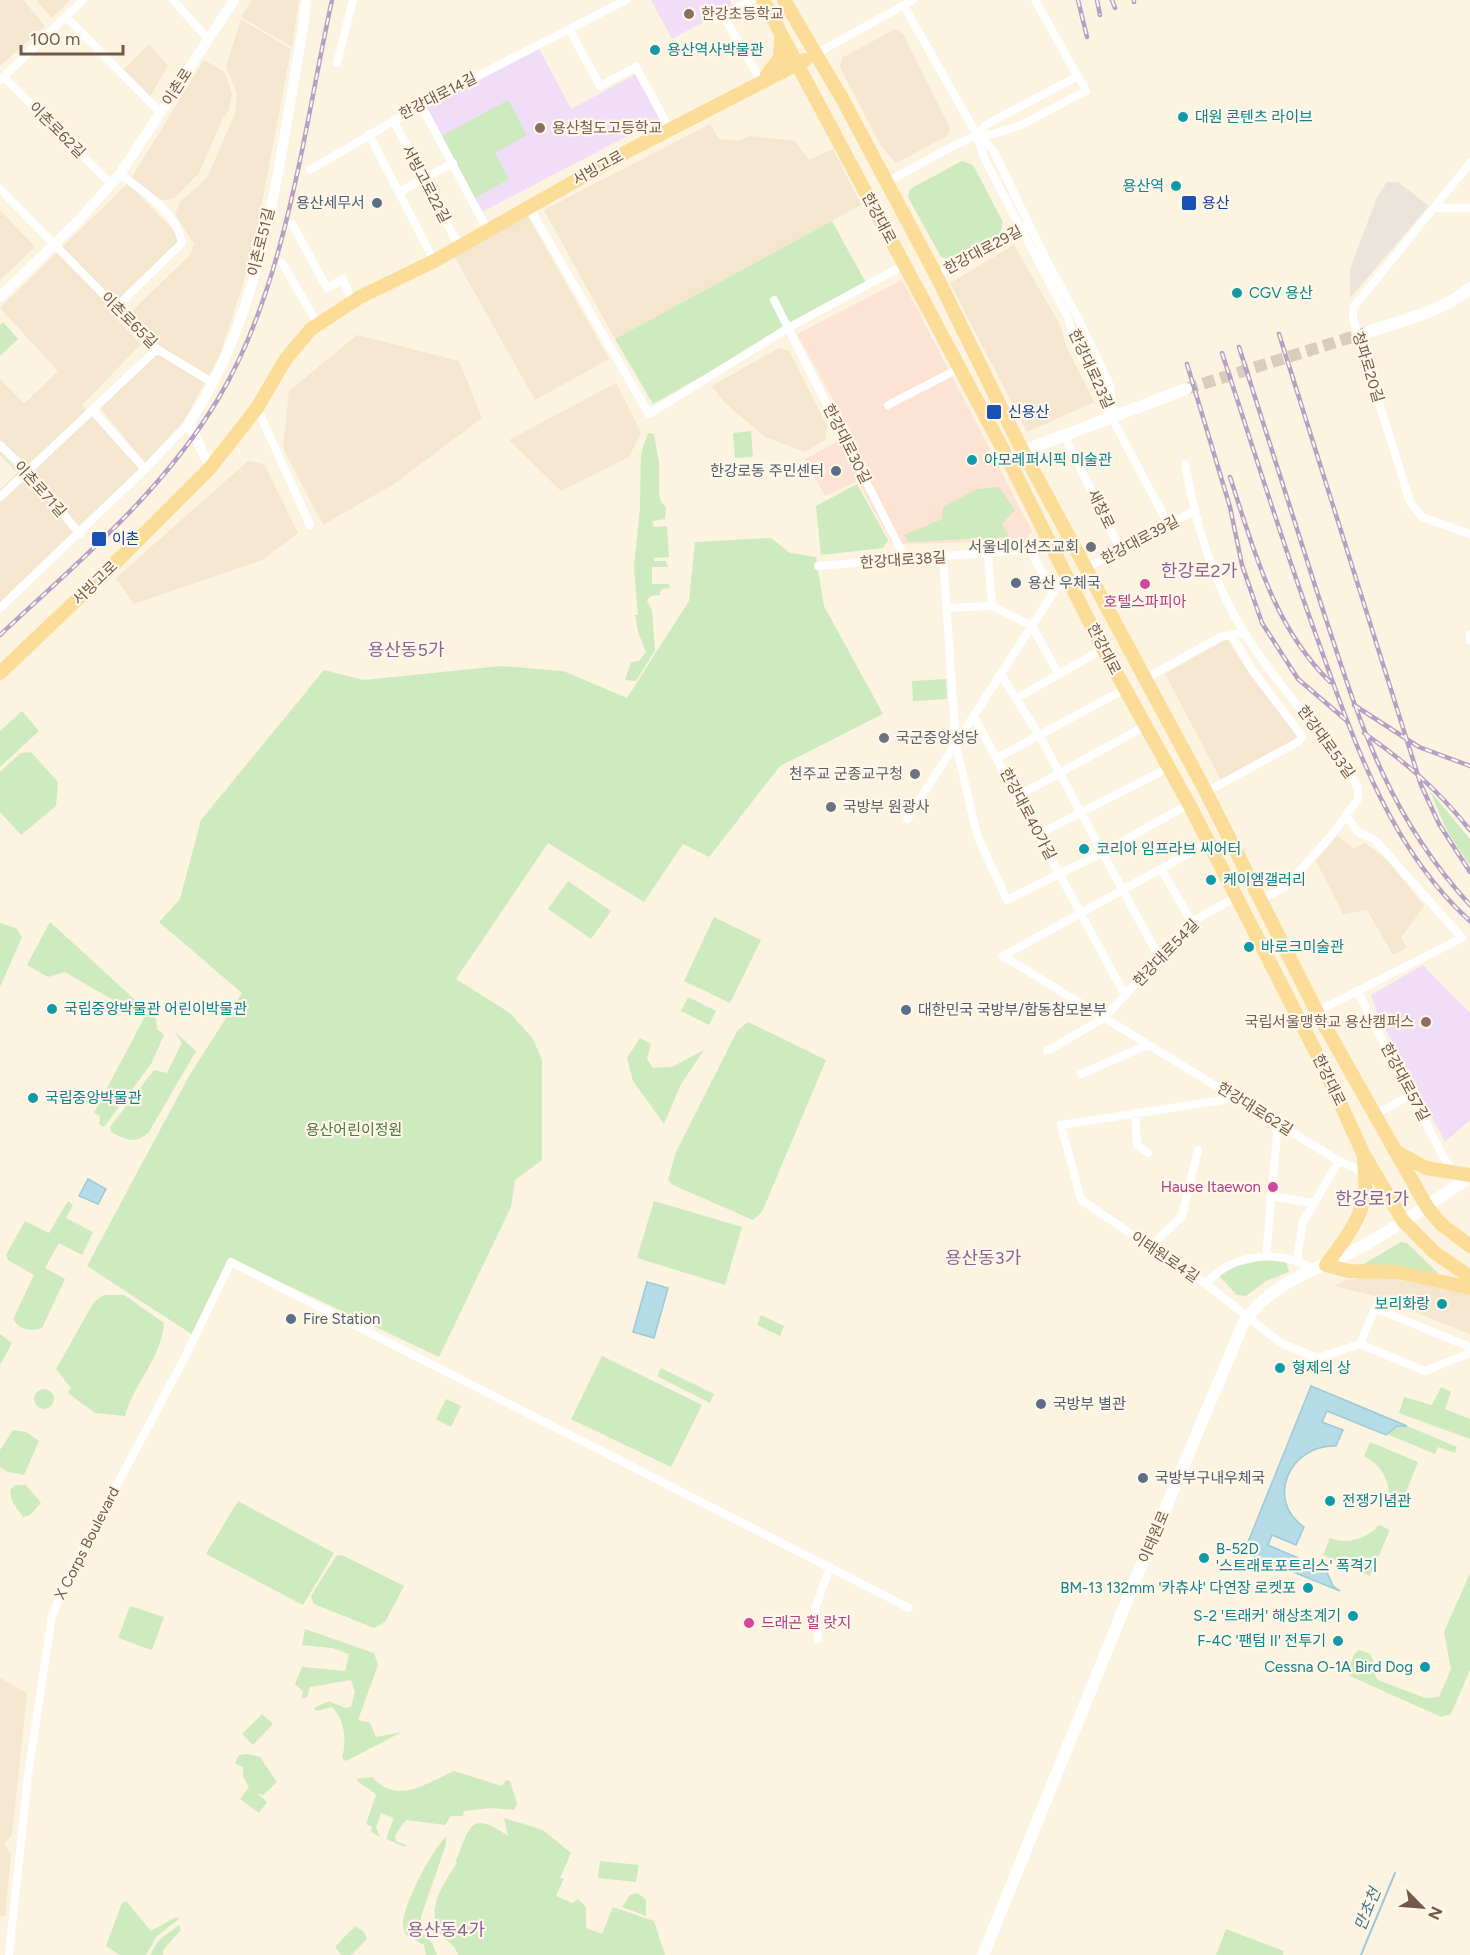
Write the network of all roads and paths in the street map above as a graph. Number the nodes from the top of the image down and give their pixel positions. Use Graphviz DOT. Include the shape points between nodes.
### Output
graph roads {
  1 [pos="83,0"];
  2 [pos="173,0"];
  3 [pos="234,0"];
  4 [pos="306,0"];
  5 [pos="353,0"];
  6 [pos="626,0"];
  7 [pos="752,0"];
  8 [pos="763,0"];
  9 [pos="1035,0"];
  10 [pos="788,1"];
  11 [pos="616,2"];
  12 [pos="909,2"];
  13 [pos="66,17"];
  14 [pos="777,26"];
  15 [pos="569,29"];
  16 [pos="208,39"];
  17 [pos="814,54"];
  18 [pos="337,63"];
  19 [pos="798,63"];
  20 [pos="1078,76"];
  21 [pos="2,79"];
  22 [pos="762,80"];
  23 [pos="421,105"];
  24 [pos="161,113"];
  25 [pos="393,120"];
  26 [pos="670,130"];
  27 [pos="369,134"];
  28 [pos="977,135"];
  29 [pos="1470,162"];
  30 [pos="453,163"];
  31 [pos="310,170"];
  32 [pos="120,174"];
  33 [pos="424,179"];
  34 [pos="887,182"];
  35 [pos="111,184"];
  36 [pos="0,189"];
  37 [pos="399,192"];
  38 [pos="531,206"];
  39 [pos="1434,208"];
  40 [pos="1470,208"];
  41 [pos="292,224"];
  42 [pos="1026,227"];
  43 [pos="488,231"];
  44 [pos="54,244"];
  45 [pos="462,245"];
  46 [pos="434,261"];
  47 [pos="282,263"];
  48 [pos="904,265"];
  49 [pos="936,275"];
  50 [pos="1470,288"];
  51 [pos="0,297"];
  52 [pos="774,300"];
  53 [pos="352,302"];
  54 [pos="116,307"];
  55 [pos="318,324"];
  56 [pos="788,327"];
  57 [pos="1368,332"];
  58 [pos="157,349"];
  59 [pos="960,368"];
  60 [pos="213,383"];
  61 [pos="1186,389"];
  62 [pos="888,405"];
  63 [pos="257,408"];
  64 [pos="93,411"];
  65 [pos="1113,416"];
  66 [pos="189,423"];
  67 [pos="1064,435"];
  68 [pos="0,445"];
  69 [pos="1023,451"];
  70 [pos="1007,457"];
  71 [pos="1185,464"];
  72 [pos="210,468"];
  73 [pos="145,470"];
  74 [pos="28,472"];
  75 [pos="0,497"];
  76 [pos="1194,511"];
  77 [pos="310,525"];
  78 [pos="1168,525"];
  79 [pos="80,534"];
  80 [pos="1470,534"];
  81 [pos="1074,546"];
  82 [pos="1054,548"];
  83 [pos="1030,550"];
  84 [pos="1121,551"];
  85 [pos="988,553"];
  86 [pos="943,557"];
  87 [pos="906,560"];
  88 [pos="818,566"];
  89 [pos="1086,568"];
  90 [pos="1066,573"];
  91 [pos="1053,593"];
  92 [pos="992,606"];
  93 [pos="0,608"];
  94 [pos="947,608"];
  95 [pos="1032,626"];
  96 [pos="1244,633"];
  97 [pos="1470,634"];
  98 [pos="1232,635"];
  99 [pos="1470,640"];
  100 [pos="1103,648"];
  101 [pos="0,673"];
  102 [pos="1058,673"];
  103 [pos="1000,675"];
  104 [pos="1145,679"];
  105 [pos="1125,689"];
  106 [pos="1017,698"];
  107 [pos="974,717"];
  108 [pos="1146,726"];
  109 [pos="1039,735"];
  110 [pos="956,746"];
  111 [pos="998,758"];
  112 [pos="1168,768"];
  113 [pos="1059,774"];
  114 [pos="1206,792"];
  115 [pos="1018,796"];
  116 [pos="1189,804"];
  117 [pos="1080,812"];
  118 [pos="1346,815"];
  119 [pos="907,819"];
  120 [pos="1039,834"];
  121 [pos="1208,843"];
  122 [pos="1102,853"];
  123 [pos="1161,868"];
  124 [pos="1060,874"];
  125 [pos="1122,890"];
  126 [pos="1236,897"];
  127 [pos="1261,900"];
  128 [pos="1081,912"];
  129 [pos="1192,922"];
  130 [pos="1160,959"];
  131 [pos="1357,991"];
  132 [pos="1125,995"];
  133 [pos="1317,1012"];
  134 [pos="1104,1018"];
  135 [pos="1298,1021"];
  136 [pos="1147,1045"];
  137 [pos="1047,1051"];
  138 [pos="1081,1074"];
  139 [pos="1411,1095"];
  140 [pos="1237,1098"];
  141 [pos="1135,1113"];
  142 [pos="1376,1114"];
  143 [pos="1278,1123"];
  144 [pos="1198,1150"];
  145 [pos="1397,1152"];
  146 [pos="1148,1153"];
  147 [pos="1364,1153"];
  148 [pos="1339,1161"];
  149 [pos="1454,1171"];
  150 [pos="1364,1172"];
  151 [pos="1470,1176"];
  152 [pos="1270,1196"];
  153 [pos="1313,1203"];
  154 [pos="1427,1207"];
  155 [pos="1403,1221"];
  156 [pos="1150,1246"];
  157 [pos="1470,1246"];
  158 [pos="1266,1256"];
  159 [pos="1297,1259"];
  160 [pos="1321,1267"];
  161 [pos="1470,1277"];
  162 [pos="1206,1284"];
  163 [pos="1470,1288"];
  164 [pos="1249,1315"];
  165 [pos="1359,1344"];
  166 [pos="1470,1347"];
  167 [pos="1470,1353"];
  168 [pos="830,1567"];
  169 [pos="909,1608"];
  170 [pos="818,1640"];
  171 [pos="9,1955"];
  172 [pos="983,1955"];
  1 -- 13 [label="street"];
  2 -- 16 [label="street"];
  3 -- 16 [label="street, 이촌로"];
  4 -- 60 [label="street, 이촌로51길" via="260,256"];
  5 -- 18 [label="street"];
  6 -- 11 [label="street, 한강대로14길"];
  7 -- 22 [label="street" via="719,17"];
  8 -- 14 [label="main road, 한강대로"];
  9 -- 20 [label="street"];
  10 -- 17 [label="main road, 한강대로"];
  11 -- 15 [label="street, 한강대로14길"];
  12 -- 17 [label="street"];
  12 -- 28 [label="street, 한강대로23길"];
  13 -- 21 [label="street"];
  13 -- 24 [label="street"];
  14 -- 19 [label="main road, 한강대로"];
  14 -- 22 [label="main road" via="782,43 780,58"];
  15 -- 23 [label="street, 한강대로14길"];
  15 -- 26 [label="street" via="600,86 636,66"];
  16 -- 24 [label="street, 이촌로"];
  17 -- 19 [label="main road, 서빙고로"];
  17 -- 34 [label="main road, 한강대로"];
  19 -- 22 [label="main road, 서빙고로"];
  19 -- 48 [label="main road, 한강대로"];
  20 -- 28 [label="street" via="987,124"];
  20 -- 28 [label="street" via="1086,91 1021,125"];
  21 -- 35 [label="street, 이촌로62길"];
  22 -- 26 [label="main road, 서빙고로"];
  23 -- 25 [label="street, 한강대로14길"];
  23 -- 30 [label="street"];
  24 -- 32 [label="street, 이촌로"];
  25 -- 27 [label="street, 한강대로14길"];
  25 -- 33 [label="street, 서빙고로22길"];
  26 -- 38 [label="main road, 서빙고로"];
  27 -- 31 [label="street, 한강대로14길"];
  27 -- 37 [label="street"];
  28 -- 34 [label="street"];
  28 -- 42 [label="street, 한강대로23길" via="993,150"];
  29 -- 39 [label="street, 청파로20길"];
  30 -- 33 [label="street"];
  30 -- 43 [label="street"];
  32 -- 35 [label="street, 이촌로"];
  32 -- 54 [label="street" via="155,201 180,228 182,243"];
  33 -- 37 [label="street"];
  33 -- 45 [label="street, 서빙고로22길"];
  34 -- 49 [label="main road, 한강대로"];
  35 -- 44 [label="street, 이촌로"];
  36 -- 44 [label="street, 이촌로65길"];
  37 -- 46 [label="street"];
  38 -- 43 [label="main road, 서빙고로"];
  38 -- 56 [label="street" via="649,414"];
  39 -- 40 [label="street"];
  39 -- 80 [label="street, 청파로20길" via="1353,308 1353,319 1410,502 1422,517"];
  41 -- 53 [label="street" via="327,288 343,279"];
  42 -- 49 [label="street, 한강대로29길"];
  42 -- 65 [label="street, 한강대로23길" via="1068,318 1075,343"];
  42 -- 65 [label="street, 한강대로23길" via="1110,386"];
  43 -- 45 [label="main road, 서빙고로"];
  44 -- 51 [label="street, 이촌로"];
  44 -- 54 [label="street, 이촌로65길"];
  45 -- 46 [label="main road, 서빙고로"];
  46 -- 53 [label="main road, 서빙고로"];
  47 -- 55 [label="street"];
  48 -- 56 [label="street"];
  48 -- 59 [label="main road, 한강대로"];
  49 -- 69 [label="main road, 한강대로"];
  50 -- 57 [label="main road" via="1445,305"];
  52 -- 56 [label="street, 한강대로30길"];
  53 -- 55 [label="main road, 서빙고로"];
  54 -- 58 [label="street, 이촌로65길"];
  55 -- 63 [label="main road, 서빙고로" via="300,340"];
  56 -- 87 [label="street, 한강대로30길"];
  58 -- 60 [label="street, 이촌로65길"];
  58 -- 64 [label="street"];
  59 -- 62 [label="street"];
  59 -- 70 [label="main road, 한강대로"];
  60 -- 66 [label="street, 이촌로51길"];
  61 -- 65 [label="main road"];
  63 -- 72 [label="main road, 서빙고로"];
  63 -- 77 [label="street"];
  64 -- 73 [label="street"];
  64 -- 74 [label="street"];
  65 -- 67 [label="main road"];
  65 -- 78 [label="street"];
  66 -- 72 [label="street"];
  66 -- 73 [label="street"];
  67 -- 69 [label="main road"];
  67 -- 84 [label="street, 새창로"];
  68 -- 74 [label="street, 이촌로71길"];
  69 -- 70 [label="main road"];
  69 -- 81 [label="main road, 한강대로"];
  70 -- 82 [label="main road, 한강대로"];
  71 -- 76 [label="street, 한강대로39길"];
  72 -- 101 [label="main road, 서빙고로"];
  73 -- 79 [label="street"];
  74 -- 75 [label="street"];
  74 -- 79 [label="street, 이촌로71길"];
  76 -- 78 [label="street, 한강대로39길"];
  76 -- 96 [label="street, 한강대로39길" via="1211,565"];
  78 -- 84 [label="street, 한강대로39길"];
  79 -- 93 [label="street"];
  81 -- 82 [label="street, 한강대로38길"];
  81 -- 89 [label="main road, 한강대로"];
  82 -- 83 [label="street, 한강대로38길"];
  82 -- 90 [label="main road, 한강대로"];
  83 -- 85 [label="street, 한강대로38길"];
  83 -- 91 [label="street"];
  84 -- 89 [label="street, 한강대로39길"];
  85 -- 86 [label="street, 한강대로38길"];
  85 -- 92 [label="street"];
  86 -- 87 [label="street, 한강대로38길"];
  86 -- 94 [label="street"];
  87 -- 88 [label="street, 한강대로38길"];
  89 -- 104 [label="main road, 한강대로"];
  90 -- 91 [label="street"];
  90 -- 100 [label="main road, 한강대로"];
  91 -- 95 [label="street"];
  92 -- 94 [label="street"];
  92 -- 95 [label="street"];
  94 -- 110 [label="street"];
  95 -- 102 [label="street"];
  95 -- 103 [label="street"];
  96 -- 98 [label="street"];
  96 -- 118 [label="street, 한강대로53길" via="1354,780 1358,799"];
  97 -- 99 [label="street"];
  98 -- 104 [label="street" via="1220,637"];
  98 -- 114 [label="street" via="1252,670 1302,736 1298,742"];
  100 -- 102 [label="street"];
  100 -- 105 [label="main road, 한강대로"];
  102 -- 106 [label="street"];
  103 -- 106 [label="street"];
  103 -- 107 [label="street"];
  104 -- 114 [label="main road, 한강대로"];
  105 -- 108 [label="main road, 한강대로"];
  105 -- 109 [label="street"];
  106 -- 109 [label="street"];
  107 -- 110 [label="street"];
  107 -- 111 [label="street, 한강대로40가길"];
  108 -- 112 [label="main road, 한강대로"];
  108 -- 113 [label="street"];
  109 -- 111 [label="street"];
  109 -- 113 [label="street"];
  110 -- 119 [label="street"];
  110 -- 124 [label="street" via="977,836 1007,900"];
  111 -- 115 [label="street, 한강대로40가길"];
  112 -- 116 [label="main road, 한강대로"];
  112 -- 117 [label="street"];
  113 -- 115 [label="street"];
  113 -- 117 [label="street"];
  114 -- 127 [label="main road, 한강대로"];
  115 -- 120 [label="street, 한강대로40가길"];
  116 -- 121 [label="main road, 한강대로"];
  116 -- 122 [label="street"];
  117 -- 120 [label="street"];
  117 -- 122 [label="street"];
  118 -- 127 [label="street, 한강대로53길" via="1286,886"];
  118 -- 131 [label="street" via="1358,832 1375,840 1462,938"];
  120 -- 124 [label="street, 한강대로40가길"];
  121 -- 123 [label="street"];
  121 -- 126 [label="main road, 한강대로"];
  122 -- 124 [label="street"];
  122 -- 125 [label="street"];
  123 -- 125 [label="street"];
  123 -- 129 [label="street"];
  124 -- 128 [label="street, 한강대로40가길"];
  125 -- 128 [label="street"];
  125 -- 130 [label="street"];
  126 -- 129 [label="street, 한강대로54길"];
  126 -- 135 [label="main road, 한강대로"];
  127 -- 133 [label="main road, 한강대로"];
  128 -- 132 [label="street, 한강대로40가길"];
  128 -- 134 [label="street, 한강대로62길" via="1003,956"];
  129 -- 130 [label="street, 한강대로54길"];
  130 -- 132 [label="street, 한강대로54길"];
  131 -- 133 [label="street"];
  131 -- 139 [label="street, 한강대로57길"];
  132 -- 134 [label="street, 한강대로54길"];
  133 -- 135 [label="street"];
  133 -- 142 [label="main road, 한강대로"];
  134 -- 136 [label="street, 한강대로62길"];
  134 -- 137 [label="street"];
  135 -- 147 [label="main road, 한강대로"];
  136 -- 138 [label="street"];
  136 -- 140 [label="street, 한강대로62길"];
  139 -- 142 [label="street"];
  139 -- 149 [label="street, 한강대로57길"];
  140 -- 141 [label="street"];
  140 -- 143 [label="street, 한강대로62길"];
  141 -- 146 [label="street" via="1137,1145"];
  141 -- 156 [label="street, 이태원로4길" via="1061,1125 1081,1200"];
  142 -- 145 [label="main road, 한강대로"];
  143 -- 148 [label="street, 한강대로62길"];
  143 -- 152 [label="street"];
  144 -- 156 [label="street" via="1182,1216"];
  145 -- 149 [label="main road" via="1426,1168 1443,1173"];
  145 -- 154 [label="main road, 한강대로"];
  147 -- 150 [label="main road"];
  147 -- 155 [label="main road, 한강대로"];
  148 -- 150 [label="street, 한강대로62길"];
  148 -- 153 [label="street"];
  149 -- 151 [label="main road"];
  150 -- 160 [label="main road" via="1365,1192 1354,1226"];
  151 -- 154 [label="main road, 이태원로"];
  152 -- 153 [label="street"];
  152 -- 158 [label="street"];
  153 -- 159 [label="street" via="1303,1222"];
  154 -- 155 [label="main road, 이태원로"];
  154 -- 157 [label="main road, 한강대로" via="1441,1224"];
  155 -- 160 [label="main road, 이태원로"];
  155 -- 161 [label="main road, 한강대로" via="1434,1252"];
  156 -- 162 [label="street, 이태원로4길"];
  158 -- 159 [label="street"];
  158 -- 162 [label="street" via="1232,1264 1214,1274"];
  159 -- 160 [label="street"];
  160 -- 163 [label="main road" via="1397,1272"];
  160 -- 164 [label="main road, 이태원로" via="1269,1294"];
  162 -- 164 [label="street, 이태원로4길"];
  164 -- 165 [label="street, 이태원로4길" via="1281,1343 1317,1358"];
  164 -- 172 [label="main road, 이태원로" via="1137,1576"];
  165 -- 166 [label="street" via="1375,1308"];
  165 -- 167 [label="street" via="1425,1371"];
  168 -- 169 [label="street"];
  168 -- 170 [label="street" via="815,1608"];
  168 -- 171 [label="street, X Corps Boulevard" via="231,1262 176,1375 71,1571 52,1616 28,1775"];
}
